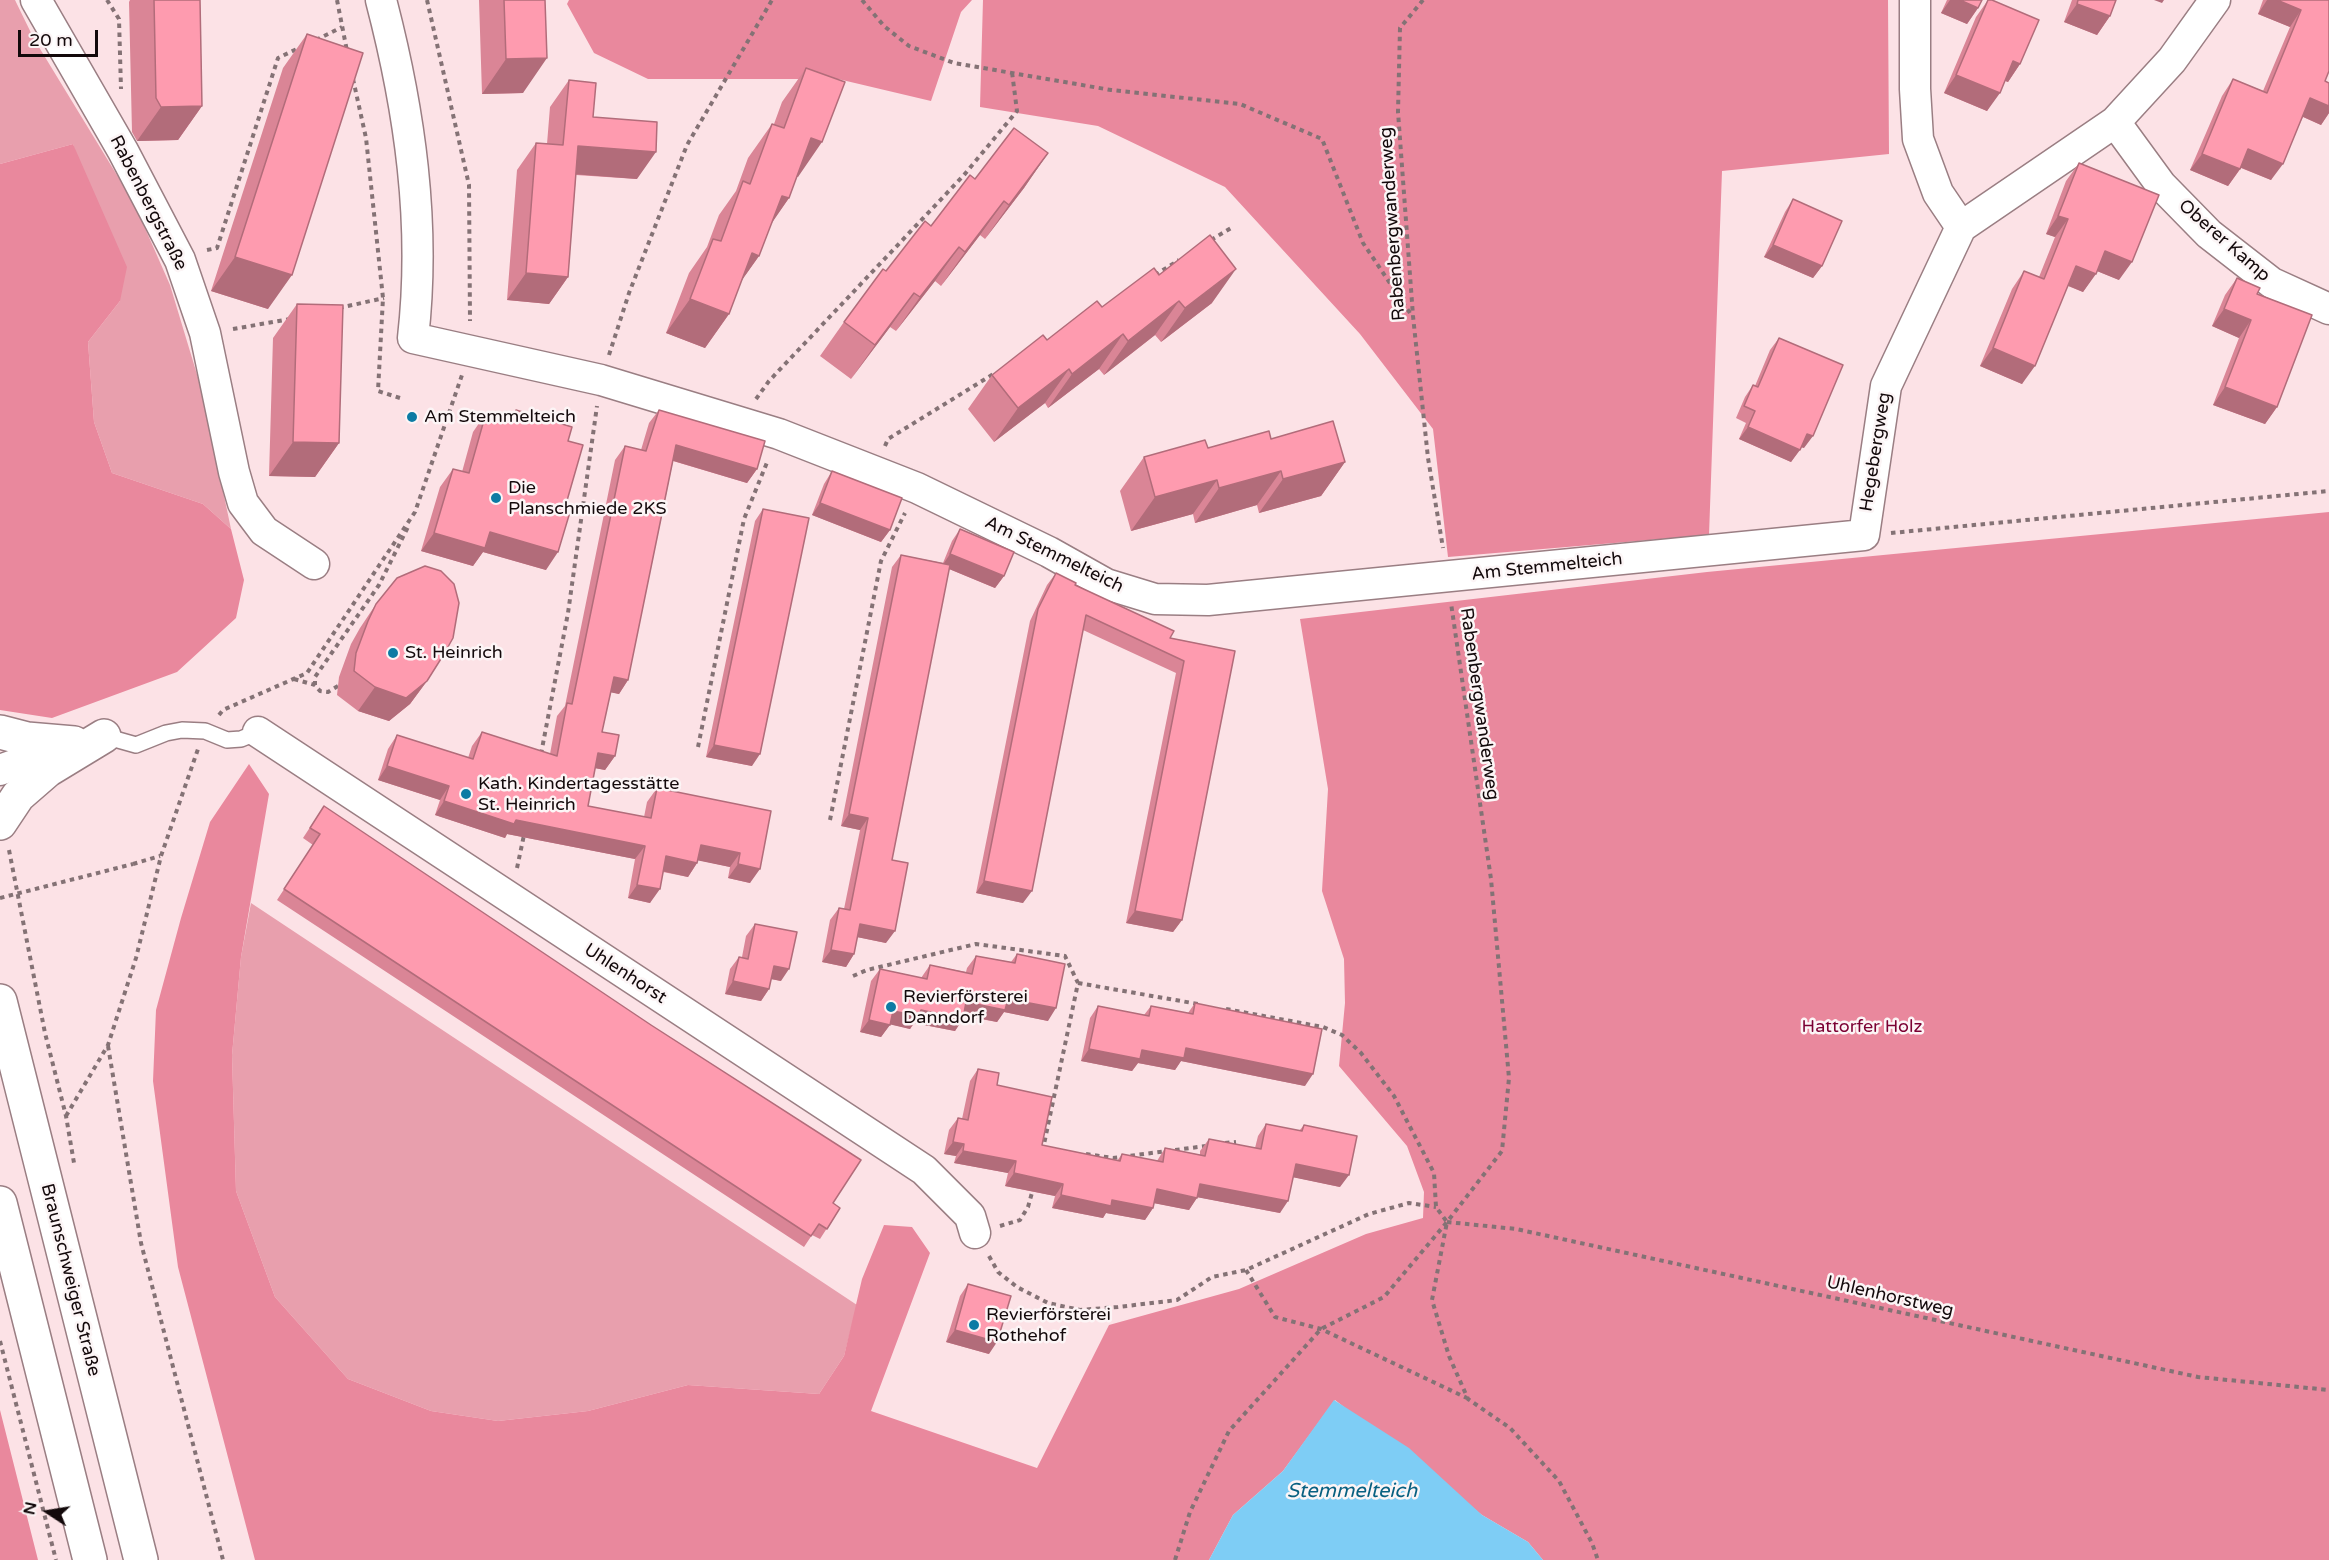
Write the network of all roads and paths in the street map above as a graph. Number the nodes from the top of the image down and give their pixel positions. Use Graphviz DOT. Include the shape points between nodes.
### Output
graph roads {
  1 [pos="36,0"];
  2 [pos="107,0"];
  3 [pos="337,0"];
  4 [pos="381,0"];
  5 [pos="427,0"];
  6 [pos="772,0"];
  7 [pos="861,0"];
  8 [pos="1423,0"];
  9 [pos="1915,0"];
  10 [pos="2215,0"];
  11 [pos="342,27"];
  12 [pos="350,60"];
  13 [pos="352,71"];
  14 [pos="1012,72"];
  15 [pos="122,96"];
  16 [pos="2115,122"];
  17 [pos="1961,227"];
  18 [pos="1231,228"];
  19 [pos="1210,241"];
  20 [pos="176,253"];
  21 [pos="1180,259"];
  22 [pos="1150,278"];
  23 [pos="419,290"];
  24 [pos="383,298"];
  25 [pos="2329,309"];
  26 [pos="329,310"];
  27 [pos="1413,316"];
  28 [pos="297,317"];
  29 [pos="205,333"];
  30 [pos="471,351"];
  31 [pos="999,371"];
  32 [pos="601,380"];
  33 [pos="400,398"];
  34 [pos="740,422"];
  35 [pos="779,434"];
  36 [pos="876,472"];
  37 [pos="917,488"];
  38 [pos="2329,491"];
  39 [pos="415,512"];
  40 [pos="1864,535"];
  41 [pos="314,564"];
  42 [pos="1447,577"];
  43 [pos="294,679"];
  44 [pos="315,685"];
  45 [pos="338,686"];
  46 [pos="205,731"];
  47 [pos="0,732"];
  48 [pos="258,732"];
  49 [pos="89,739"];
  50 [pos="698,747"];
  51 [pos="540,760"];
  52 [pos="0,770"];
  53 [pos="830,820"];
  54 [pos="525,830"];
  55 [pos="4,835"];
  56 [pos="161,856"];
  57 [pos="0,898"];
  58 [pos="511,900"];
  59 [pos="853,976"];
  60 [pos="1078,983"];
  61 [pos="0,1001"];
  62 [pos="1206,1006"];
  63 [pos="1218,1008"];
  64 [pos="108,1045"];
  65 [pos="1043,1101"];
  66 [pos="1052,1103"];
  67 [pos="1236,1142"];
  68 [pos="1043,1149"];
  69 [pos="1055,1150"];
  70 [pos="1078,1153"];
  71 [pos="1041,1158"];
  72 [pos="1033,1188"];
  73 [pos="0,1203"];
  74 [pos="1436,1207"];
  75 [pos="1447,1222"];
  76 [pos="975,1233"];
  77 [pos="1246,1270"];
  78 [pos="1321,1329"];
  79 [pos="0,1341"];
  80 [pos="2329,1390"];
  81 [pos="1468,1399"];
  82 [pos="56,1560"];
  83 [pos="90,1560"];
  84 [pos="141,1560"];
  85 [pos="223,1560"];
  86 [pos="1175,1560"];
  87 [pos="1598,1560"];
  1 -- 20 [label="street, Rabenbergstraße" via="123,151"];
  2 -- 15 [label="path" via="119,19"];
  3 -- 11 [label="path"];
  4 -- 23 [label="street" via="408,129 417,205"];
  5 -- 30 [label="path" via="469,185"];
  6 -- 32 [label="path" via="687,145 629,293"];
  7 -- 14 [label="path" via="909,46 954,63"];
  8 -- 27 [label="path, Rabenbergwanderweg" via="1400,28 1398,112"];
  9 -- 17 [label="street" via="1918,139 1938,193"];
  10 -- 16 [label="street" via="2172,60"];
  11 -- 12 [label="path"];
  11 -- 20 [label="path" via="278,58 217,249"];
  13 -- 24 [label="path" via="366,138"];
  14 -- 27 [label="path" via="1111,90 1240,104 1322,139 1363,243"];
  14 -- 34 [label="path" via="1017,111 964,175 769,381"];
  16 -- 17 [label="street"];
  16 -- 25 [label="street, Oberer Kamp" via="2161,185 2209,234 2272,283"];
  17 -- 40 [label="street, Hegebergweg" via="1886,386"];
  18 -- 19 [label="path"];
  20 -- 29 [label="street, Rabenbergstraße"];
  21 -- 22 [label="path"];
  23 -- 24 [label="path"];
  23 -- 30 [label="street, Am Stemmelteich" via="413,338"];
  24 -- 26 [label="path"];
  24 -- 33 [label="path" via="378,391"];
  27 -- 42 [label="path, Rabenbergwanderweg" via="1428,458"];
  28 -- 29 [label="path"];
  29 -- 41 [label="street, Rabenbergstraße" via="243,503 264,531"];
  30 -- 32 [label="street, Am Stemmelteich"];
  30 -- 39 [label="path"];
  31 -- 36 [label="path" via="888,439"];
  32 -- 34 [label="street, Am Stemmelteich"];
  32 -- 51 [label="path" via="568,614"];
  34 -- 35 [label="street, Am Stemmelteich"];
  35 -- 36 [label="street, Am Stemmelteich"];
  35 -- 50 [label="path" via="744,519"];
  36 -- 37 [label="street, Am Stemmelteich"];
  37 -- 42 [label="street, Am Stemmelteich" via="1106,584 1155,599 1208,600"];
  37 -- 53 [label="path" via="882,561"];
  38 -- 40 [label="path, Hegebergweg"];
  39 -- 43 [label="path" via="307,673"];
  39 -- 44 [label="path" via="379,585 315,677"];
  40 -- 42 [label="street, Am Stemmelteich"];
  42 -- 75 [label="path, Rabenbergwanderweg" via="1491,879 1509,1078 1502,1151"];
  43 -- 44 [label="path"];
  43 -- 46 [label="path" via="223,710"];
  44 -- 45 [label="path" via="328,692"];
  46 -- 48 [label="lane" via="227,740"];
  46 -- 49 [label="lane" via="166,733 136,745"];
  46 -- 56 [label="path"];
  47 -- 49 [label="main road" via="27,738"];
  48 -- 58 [label="street, Uhlenhorst"];
  49 -- 52 [label="street"];
  49 -- 55 [label="main road" via="18,796"];
  54 -- 58 [label="path"];
  55 -- 64 [label="path" via="12,857 45,1033 66,1116"];
  56 -- 57 [label="path, bridge"];
  56 -- 64 [label="path" via="136,958"];
  58 -- 76 [label="street, Uhlenhorst" via="924,1170 970,1216"];
  59 -- 60 [label="path" via="976,944 1065,956"];
  60 -- 62 [label="path"];
  60 -- 66 [label="path"];
  61 -- 84 [label="main road, Braunschweiger Straße"];
  63 -- 74 [label="path" via="1323,1027 1342,1035 1394,1096 1413,1130 1434,1173"];
  64 -- 85 [label="path" via="141,1243"];
  65 -- 66 [label="path"];
  66 -- 68 [label="path"];
  67 -- 70 [label="path" via="1113,1158"];
  68 -- 69 [label="path"];
  68 -- 71 [label="path"];
  72 -- 76 [label="path" via="1029,1207 1020,1221"];
  73 -- 83 [label="main road"];
  74 -- 75 [label="path"];
  74 -- 77 [label="path" via="1409,1203 1369,1214"];
  75 -- 78 [label="path, Rabenbergwanderweg" via="1384,1297"];
  75 -- 80 [label="path, Uhlenhorstweg" via="1516,1229 2198,1377"];
  75 -- 81 [label="path" via="1432,1300 1449,1356"];
  76 -- 77 [label="path" via="998,1272 1017,1287 1048,1303 1080,1310 1177,1300 1212,1277"];
  77 -- 78 [label="path" via="1275,1317"];
  78 -- 81 [label="path"];
  78 -- 86 [label="path" via="1229,1431 1190,1512"];
  79 -- 82 [label="path"];
  81 -- 87 [label="path" via="1510,1428 1559,1481"];
}
